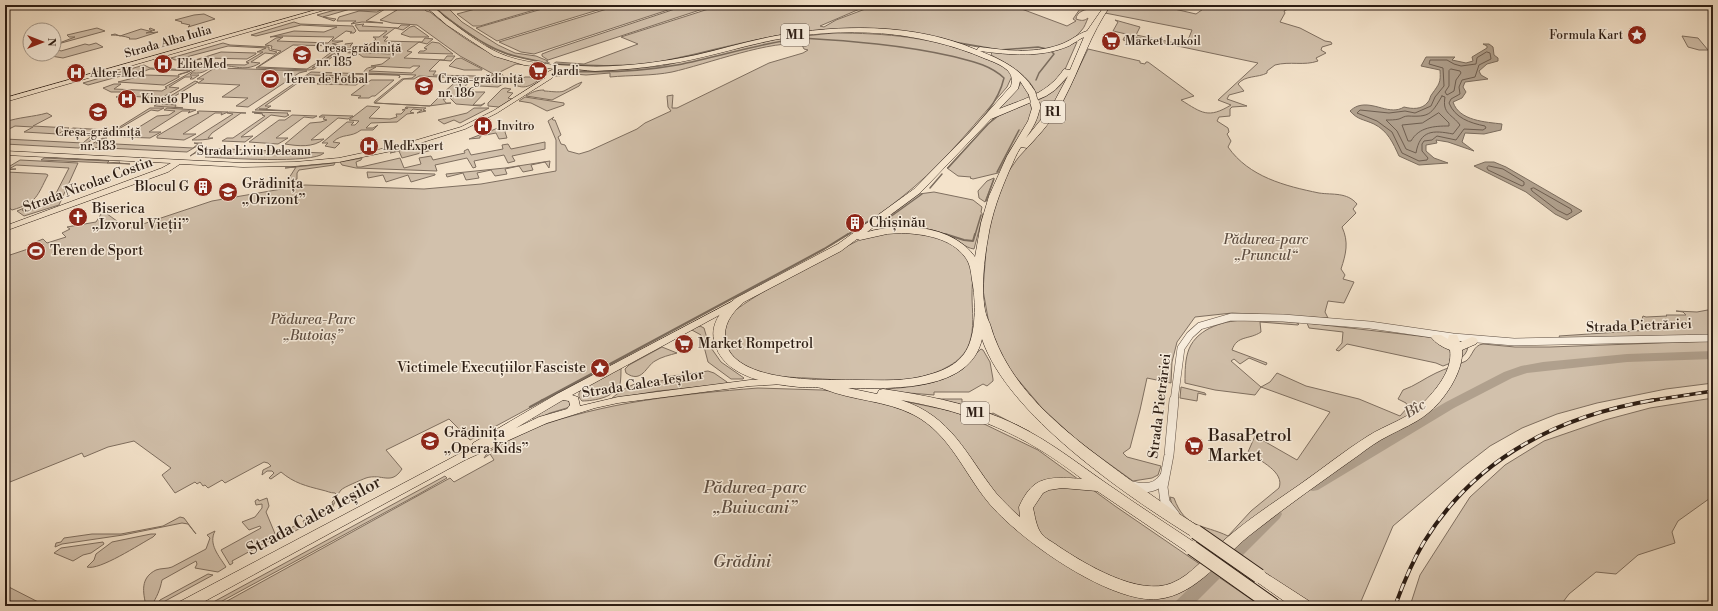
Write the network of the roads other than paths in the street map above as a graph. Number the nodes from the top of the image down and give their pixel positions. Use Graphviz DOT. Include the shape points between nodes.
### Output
graph roads {
  1 [pos="21,5"];
  2 [pos="338,5"];
  3 [pos="427,5"];
  4 [pos="1102,5"];
  5 [pos="1108,5"];
  6 [pos="5,8"];
  7 [pos="1086,33"];
  8 [pos="480,44"];
  9 [pos="1083,44"];
  10 [pos="960,45"];
  11 [pos="502,56"];
  12 [pos="627,67"];
  13 [pos="560,68"];
  14 [pos="1013,71"];
  15 [pos="548,76"];
  16 [pos="5,100"];
  17 [pos="978,127"];
  18 [pos="5,153"];
  19 [pos="178,162"];
  20 [pos="1006,170"];
  21 [pos="5,229"];
  22 [pos="837,248"];
  23 [pos="978,284"];
  24 [pos="744,298"];
  25 [pos="980,310"];
  26 [pos="1713,338"];
  27 [pos="1449,340"];
  28 [pos="1472,341"];
  29 [pos="1566,342"];
  30 [pos="791,382"];
  31 [pos="826,384"];
  32 [pos="561,396"];
  33 [pos="571,412"];
  34 [pos="461,457"];
  35 [pos="1166,473"];
  36 [pos="1124,483"];
  37 [pos="1102,487"];
  38 [pos="1183,524"];
  39 [pos="1035,537"];
  40 [pos="184,606"];
  41 [pos="1274,606"];
  42 [pos="1303,606"];
  1 -- 6 [label="main road"];
  2 -- 16 [label="main road, Strada Alba Iulia"];
  3 -- 8 [label="highway, M1" via="442,19"];
  4 -- 7 [label="highway, R1"];
  5 -- 9 [label="highway, R1"];
  7 -- 9 [label="highway, R1"];
  7 -- 10 [label="highway" via="1063,46 1033,52 1003,52"];
  8 -- 11 [label="highway, M1"];
  8 -- 12 [label="highway, M1" via="535,63 573,67"];
  8 -- 13 [label="highway, M1" via="513,59"];
  9 -- 17 [label="highway, R1" via="1064,77 1052,89 1042,96 1002,111"];
  9 -- 20 [label="highway, R1" via="1056,106"];
  10 -- 12 [label="highway, M1" via="890,33 818,32 768,39 675,61"];
  10 -- 14 [label="highway, M1"];
  11 -- 13 [label="highway, M1" via="530,64"];
  11 -- 15 [label="highway" via="554,69"];
  12 -- 13 [label="highway, M1"];
  12 -- 15 [label="highway, M1" via="566,69"];
  13 -- 15 [label="highway"];
  14 -- 17 [label="highway" via="1016,78 1015,87"];
  14 -- 20 [label="highway, M1, bridge" via="1026,82 1036,107 1032,122 1010,157"];
  15 -- 19 [label="main road, Strada Liviu Deleanu" via="474,123 431,139 386,151 339,160 295,164"];
  17 -- 22 [label="highway" via="917,191"];
  18 -- 19 [label="main road, Strada Liviu Deleanu"];
  19 -- 21 [label="main road, Strada Nicolae Costin" via="161,172"];
  20 -- 23 [label="highway, M1" via="999,181 988,216"];
  22 -- 23 [label="highway" via="880,231 904,230 933,234 956,244 968,254 973,262"];
  22 -- 24 [label="highway"];
  23 -- 25 [label="highway"];
  24 -- 30 [label="highway" via="730,309 721,322 719,336 723,350 734,363 751,373"];
  24 -- 32 [label="main road, Strada Calea Ieșilor"];
  25 -- 31 [label="highway" via="974,348 953,370 936,377 895,384"];
  25 -- 36 [label="highway" via="992,349 1021,392 1046,421 1074,446"];
  26 -- 29 [label="street, Strada Pietrăriei"];
  27 -- 28 [label="highway"];
  27 -- 29 [label="street, Strada Pietrăriei"];
  27 -- 35 [label="street, Strada Pietrăriei" via="1283,318 1231,317 1200,326 1181,348"];
  27 -- 39 [label="highway" via="1456,367 1452,377 1426,408 1376,437 1230,542 1176,589 1149,594 1130,590 1060,556"];
  28 -- 29 [label="street, Strada Pietrăriei" via="1515,346"];
  30 -- 31 [label="highway"];
  30 -- 33 [label="main road, Strada Calea Ieșilor" via="750,383 669,393 618,400"];
  31 -- 37 [label="highway, M1" via="923,400 982,415 1043,444"];
  31 -- 39 [label="highway" via="835,390 887,400 916,411 934,422 961,451 1001,508"];
  32 -- 33 [label="main road" via="574,399 575,404"];
  32 -- 34 [label="main road, Strada Calea Ieșilor" via="484,440"];
  33 -- 34 [label="main road, Strada Calea Ieșilor" via="525,427"];
  34 -- 40 [label="main road, Strada Calea Ieșilor"];
  35 -- 36 [label="street, Strada Pietrăriei" via="1153,487 1141,488"];
  35 -- 38 [label="street, Strada Pietrăriei" via="1163,487 1165,502"];
  36 -- 38 [label="highway" via="1142,498"];
  37 -- 39 [label="highway" via="1057,483 1038,489 1026,507"];
  37 -- 41 [label="highway, M1, bridge"];
  38 -- 42 [label="highway, bridge"];
}
